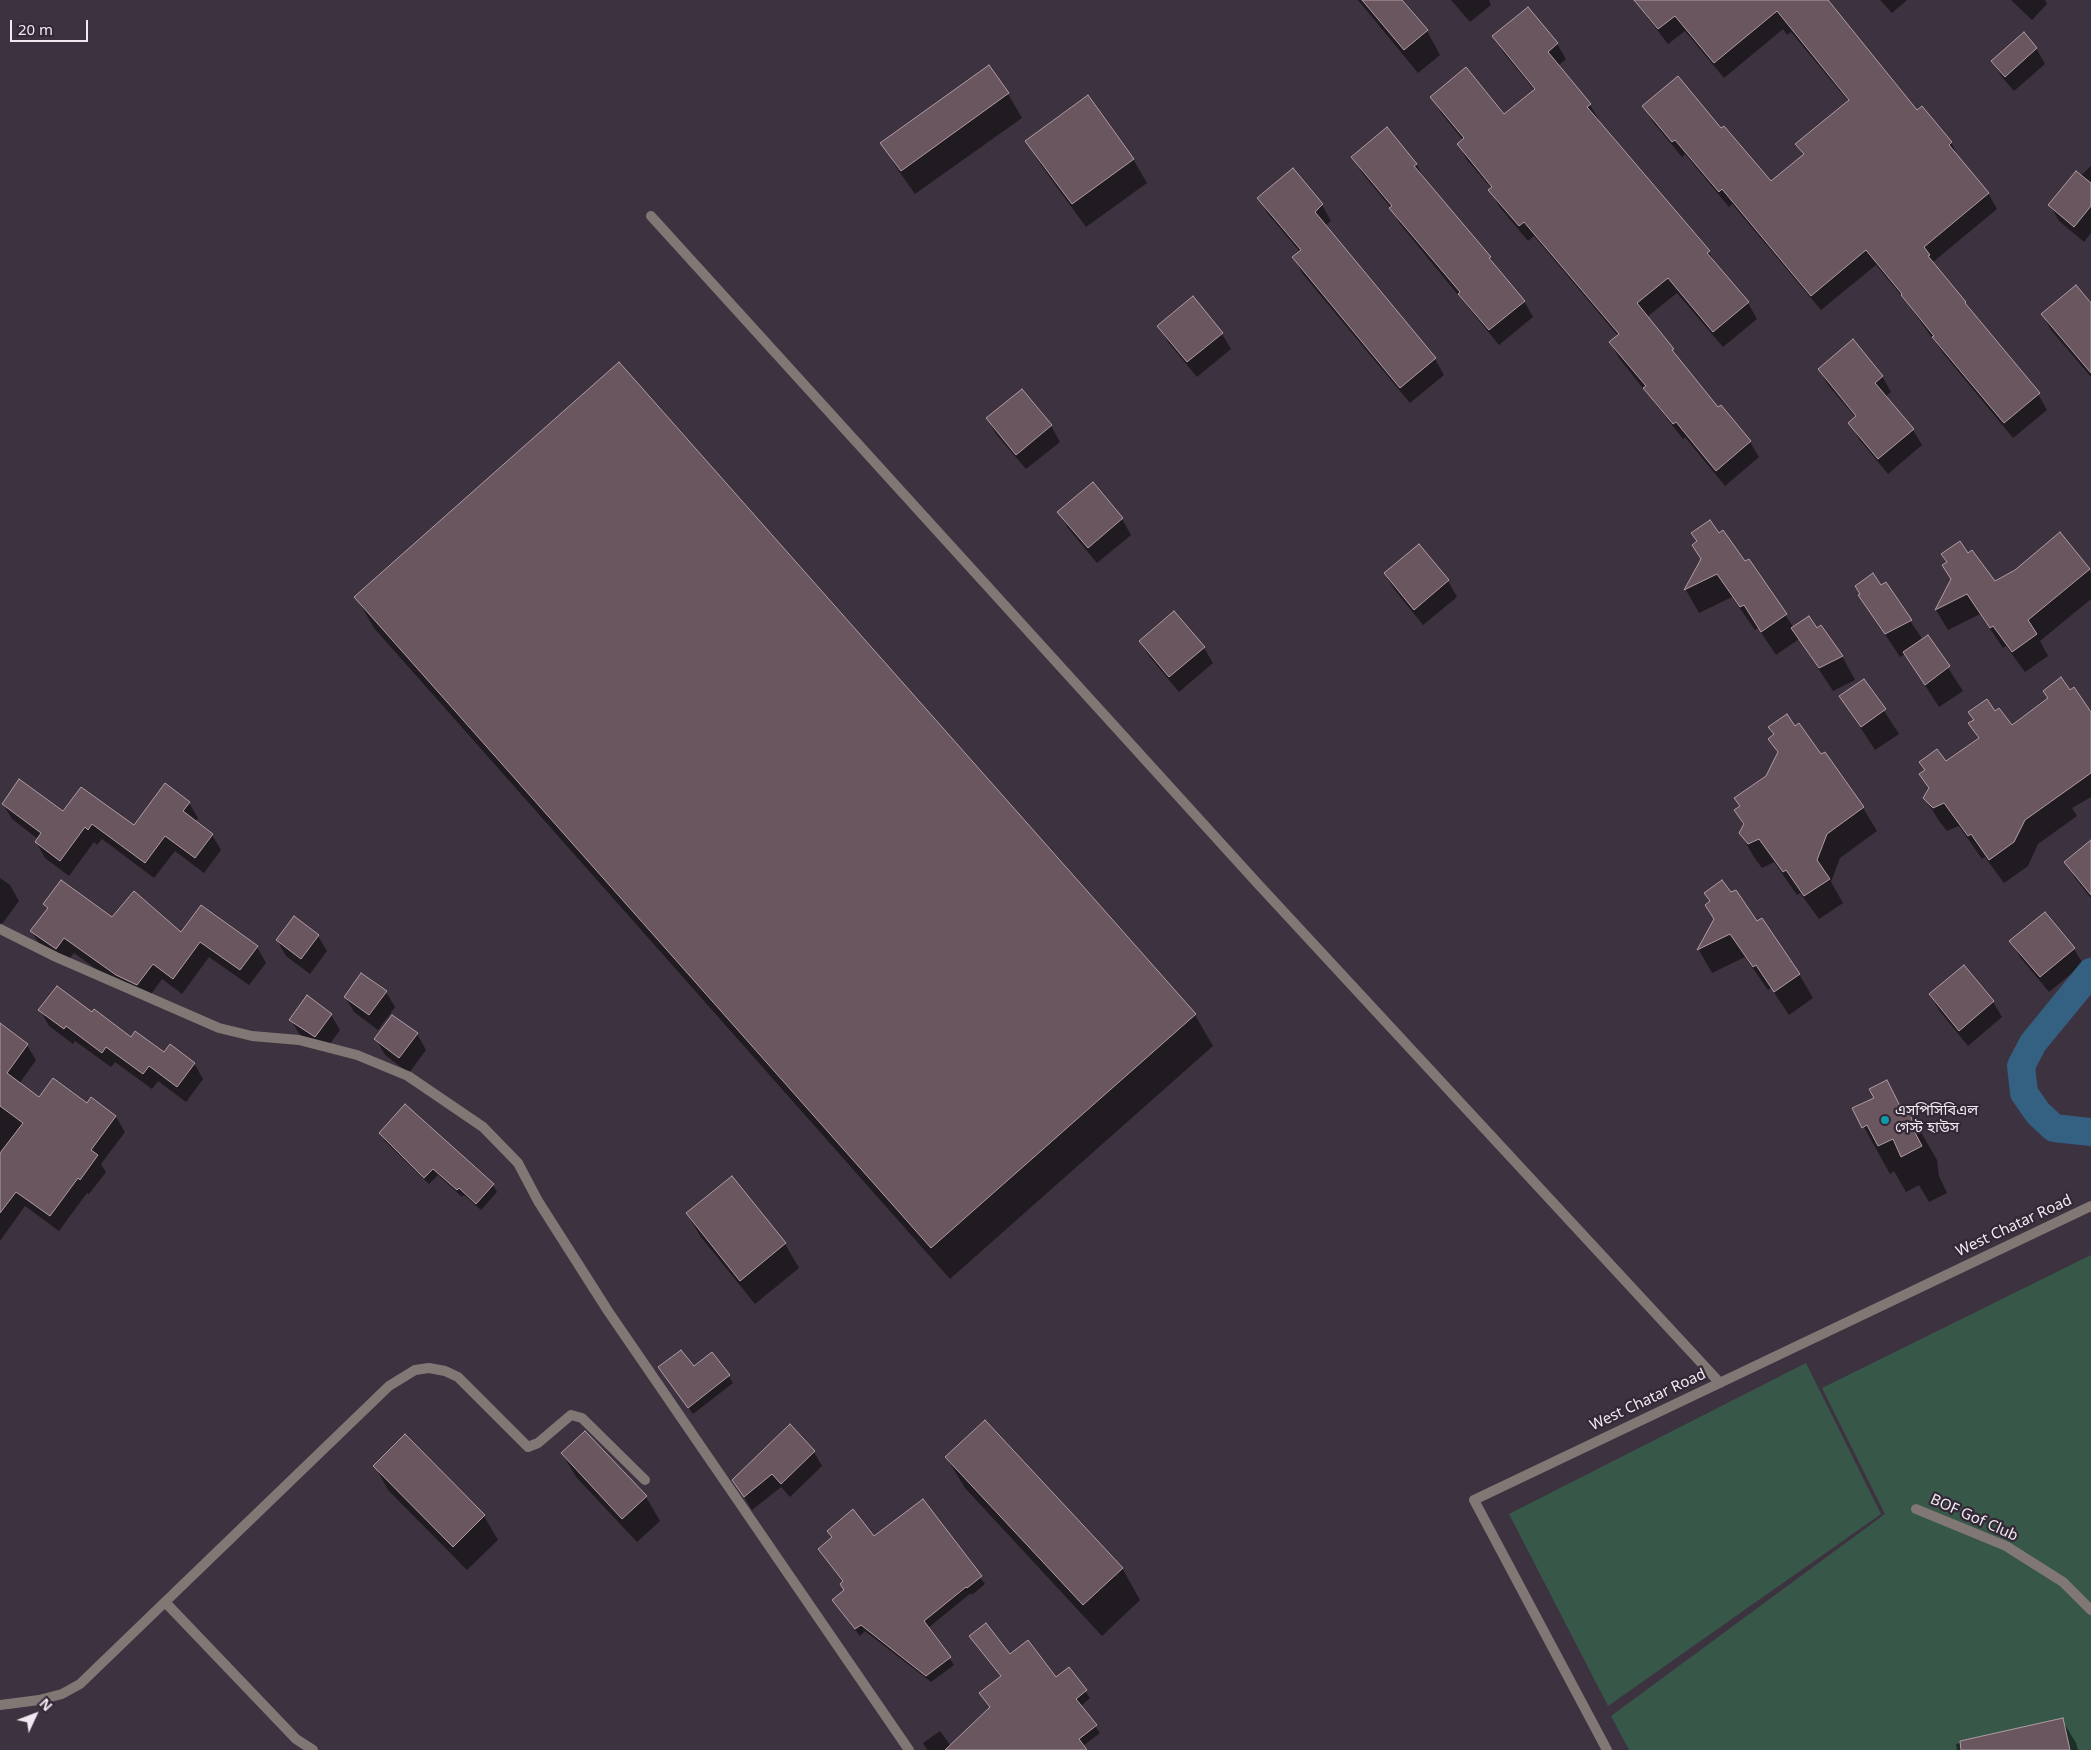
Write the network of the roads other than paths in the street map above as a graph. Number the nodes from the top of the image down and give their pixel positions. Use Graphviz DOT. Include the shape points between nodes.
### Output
graph roads {
  1 [pos="651,216"];
  2 [pos="0,929"];
  3 [pos="2091,1206"];
  4 [pos="1720,1383"];
  5 [pos="645,1480"];
  6 [pos="1916,1509"];
  7 [pos="165,1602"];
  8 [pos="2091,1610"];
  9 [pos="0,1705"];
  10 [pos="313,1750"];
  11 [pos="909,1750"];
  12 [pos="1607,1750"];
  1 -- 4 [label="street" via="1265,892"];
  2 -- 11 [label="street" via="219,1028 252,1036 299,1040 357,1055 408,1076 483,1127 518,1163 538,1201 608,1311"];
  3 -- 4 [label="street, West Chatar Road"];
  4 -- 12 [label="street, West Chatar Road" via="1474,1500"];
  5 -- 7 [label="street" via="582,1418 571,1415 538,1443 528,1447 458,1377 429,1368 415,1370 389,1386"];
  6 -- 8 [label="street, BOF Gof Club" via="2006,1546 2063,1582"];
  7 -- 9 [label="street" via="80,1684 62,1694"];
  7 -- 10 [label="street" via="296,1739"];
}
